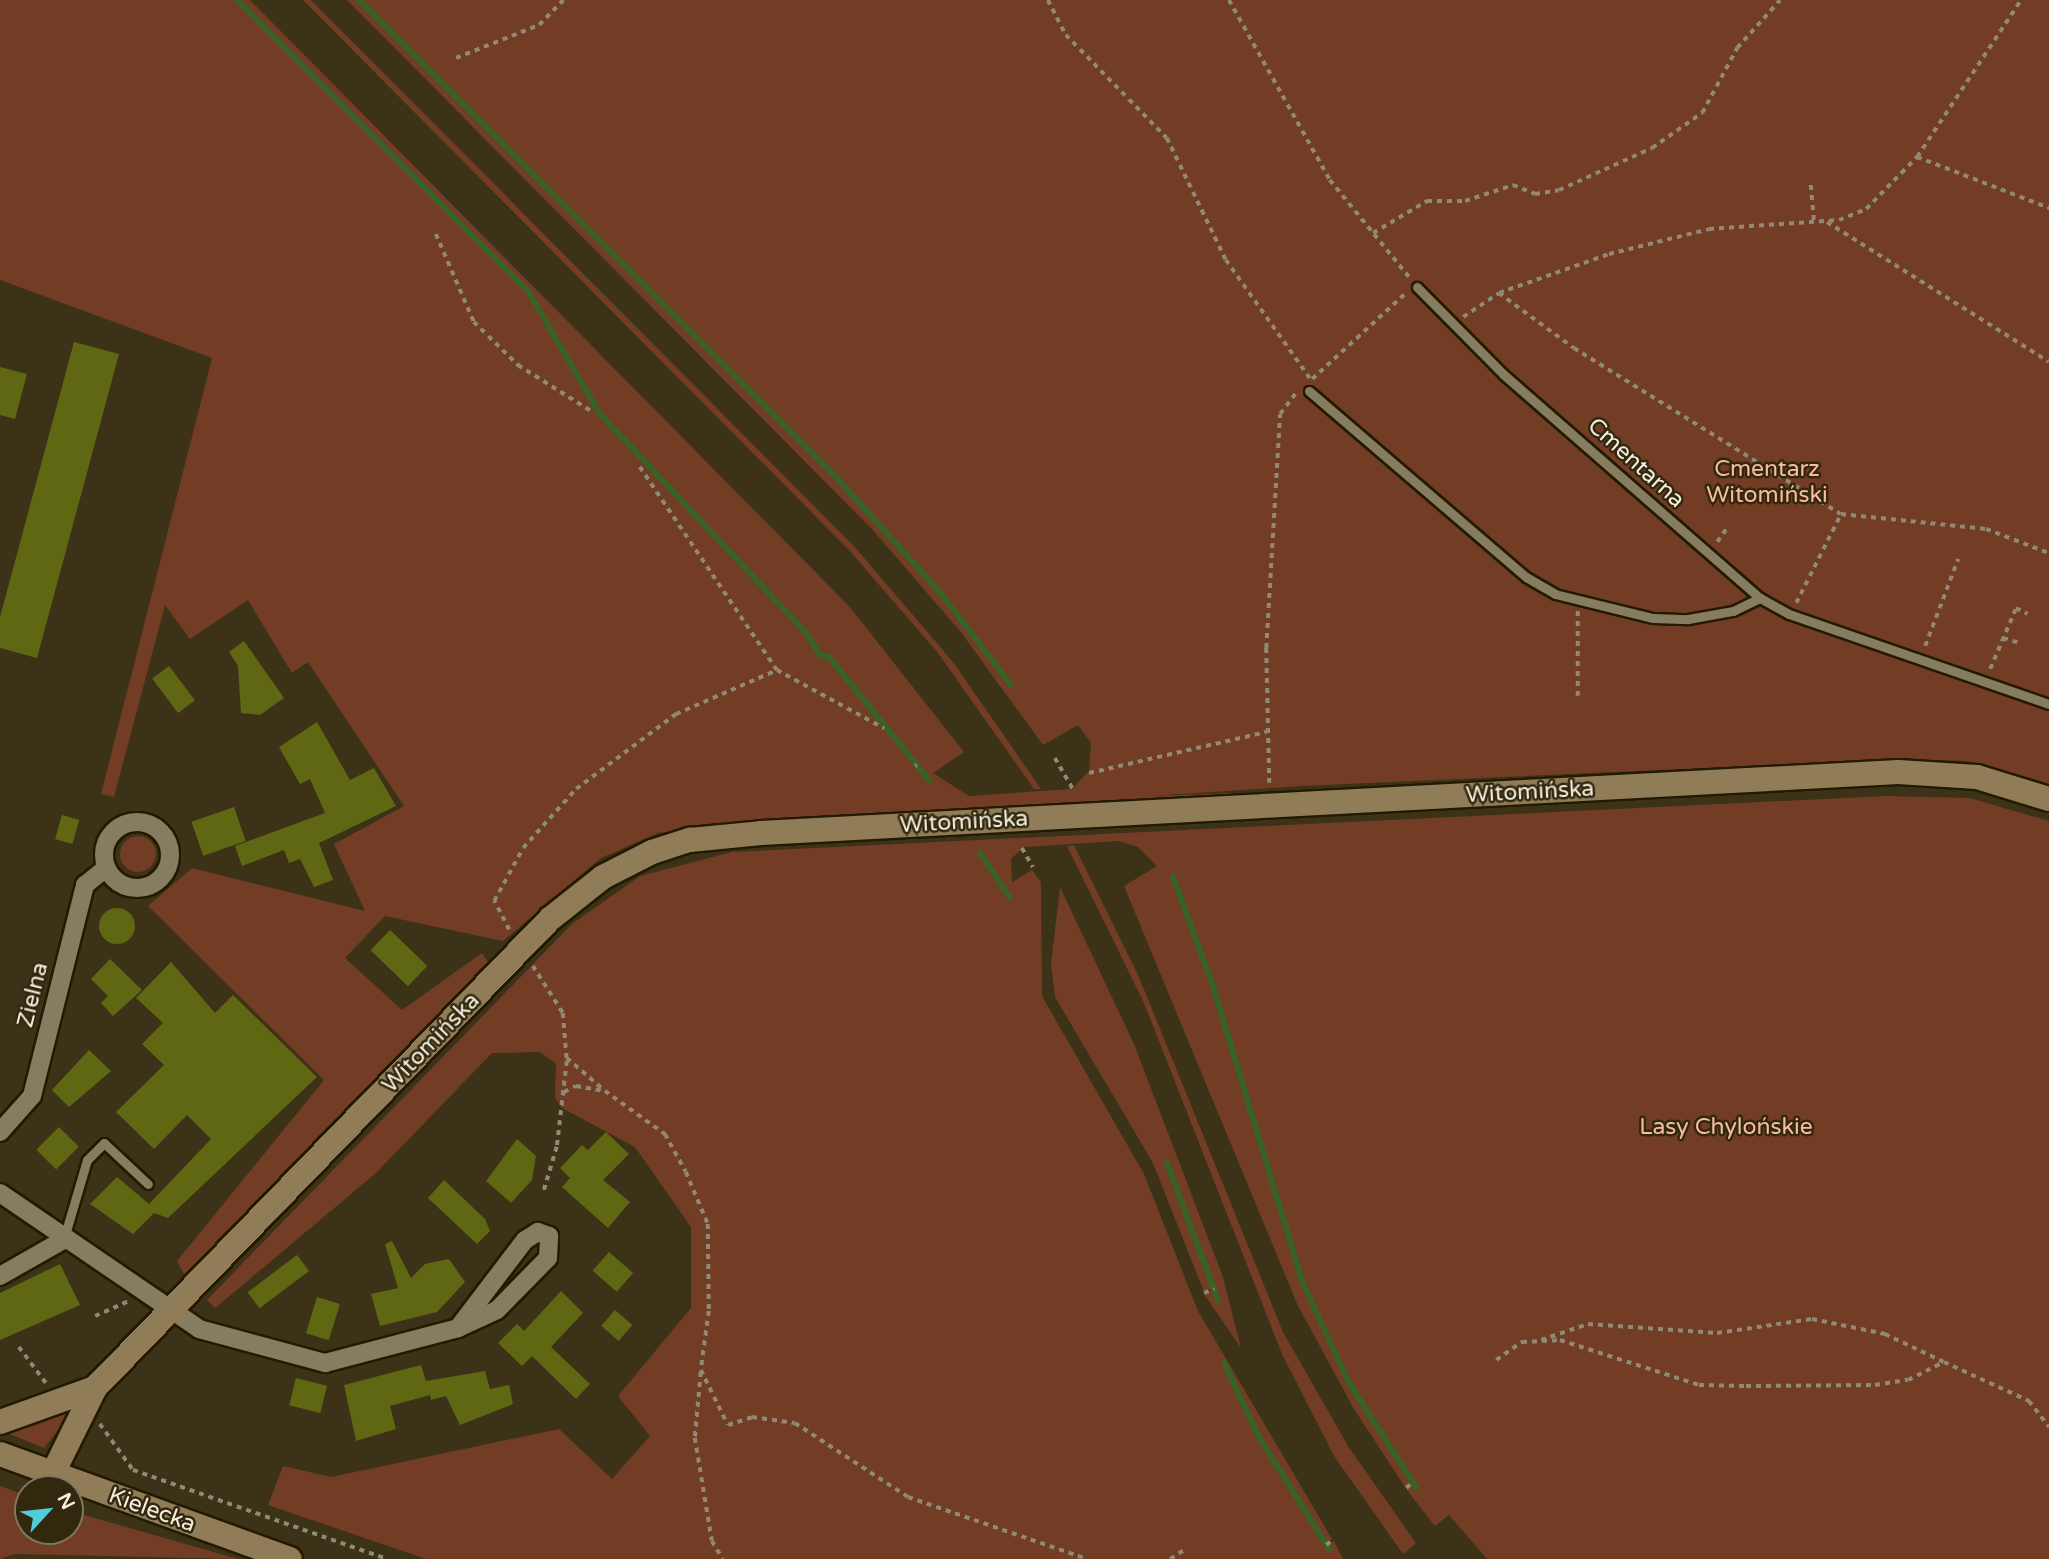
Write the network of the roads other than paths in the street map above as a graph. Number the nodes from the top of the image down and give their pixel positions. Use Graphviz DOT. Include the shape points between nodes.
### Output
graph roads {
  1 [pos="1417,287"];
  2 [pos="1308,391"];
  3 [pos="1760,598"];
  4 [pos="2049,704"];
  5 [pos="2049,799"];
  6 [pos="106,868"];
  7 [pos="0,1132"];
  8 [pos="148,1184"];
  9 [pos="0,1193"];
  10 [pos="63,1240"];
  11 [pos="0,1276"];
  12 [pos="173,1311"];
  13 [pos="458,1328"];
  14 [pos="95,1388"];
  15 [pos="0,1422"];
  16 [pos="7,1457"];
  17 [pos="53,1473"];
  18 [pos="290,1559"];
  1 -- 3 [label="lane, Cmentarna" via="1452,327"];
  2 -- 3 [label="lane" via="1526,576 1578,602 1688,618 1733,611"];
  3 -- 4 [label="lane, Cmentarna" via="1789,614"];
  5 -- 12 [label="street, Witomińska" via="1977,777 1923,771 690,840 603,877 520,950"];
  6 -- 7 [label="street, Zielna" via="85,886 33,1096"];
  8 -- 10 [label="lane" via="104,1143 87,1160"];
  9 -- 10 [label="street"];
  10 -- 11 [label="street"];
  10 -- 12 [label="street"];
  12 -- 13 [label="street" via="199,1329 326,1363"];
  12 -- 14 [label="street, Witomińska"];
  13 -- 13 [label="street" via="496,1310 521,1288 548,1258 549,1236 525,1240"];
  14 -- 15 [label="street, Witomińska"];
  14 -- 17 [label="street, Witomińska"];
  16 -- 17 [label="street, Kielecka"];
  17 -- 18 [label="street, Kielecka"];
}
